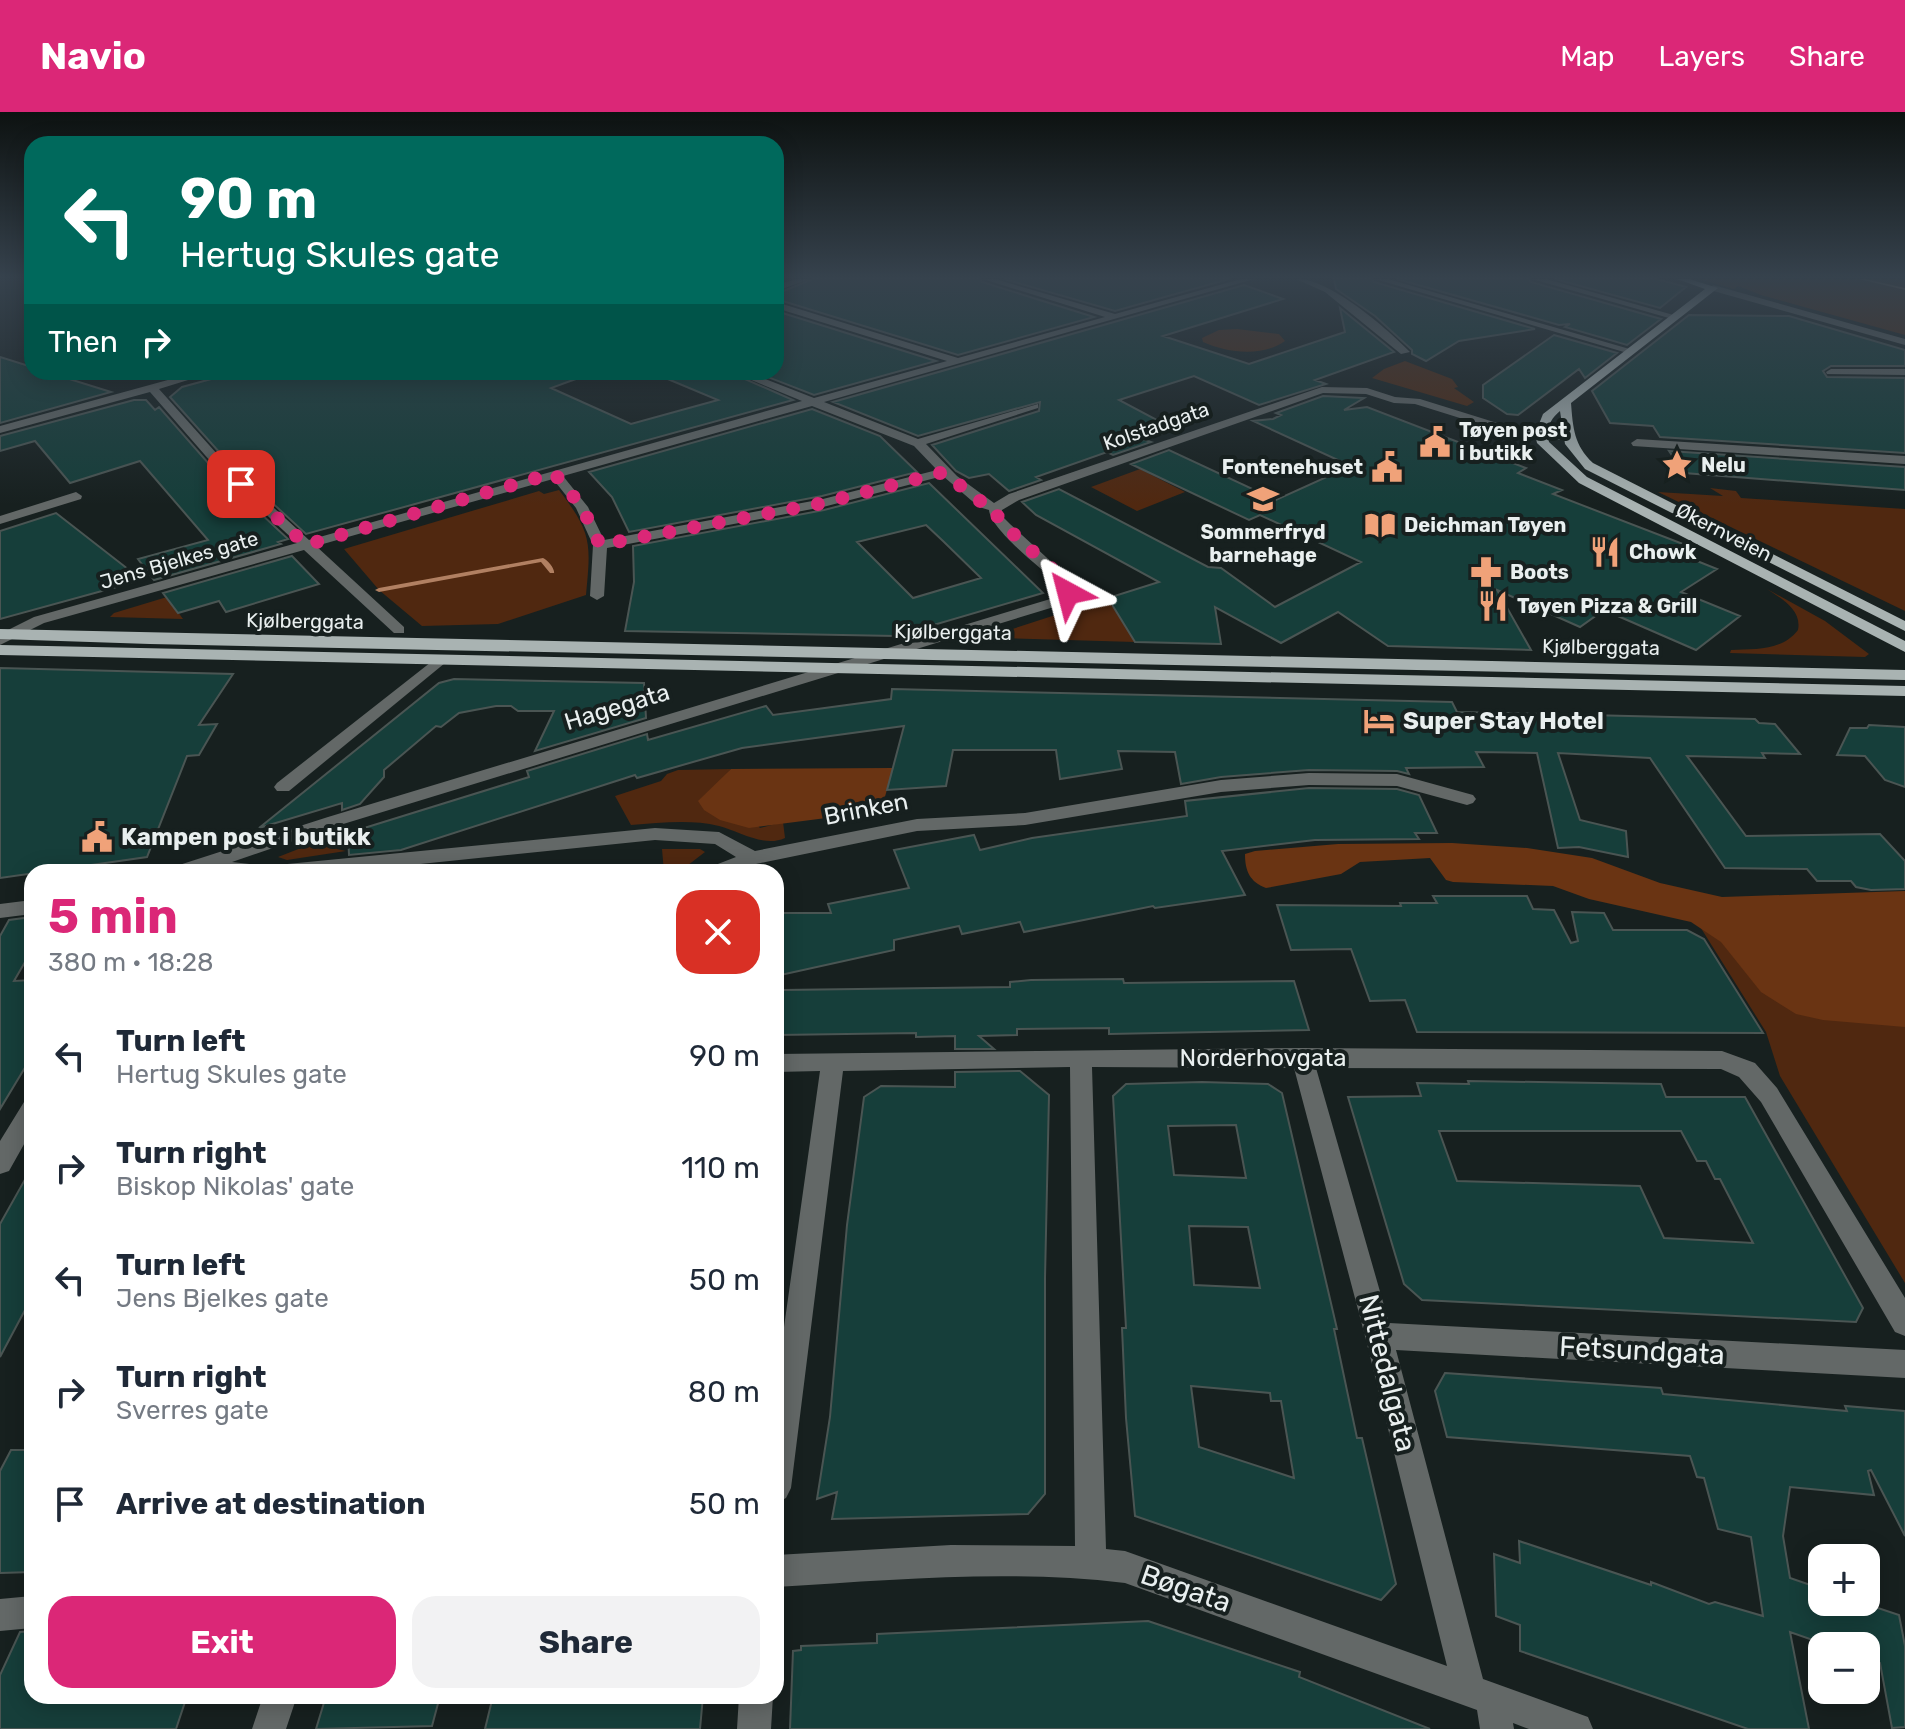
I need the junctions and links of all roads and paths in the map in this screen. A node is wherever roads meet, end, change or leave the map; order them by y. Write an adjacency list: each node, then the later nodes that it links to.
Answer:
1 (937, 354): 4 (street)
2 (981, 354): 4 (street, Jens Bjelkes gate)
3 (1622, 354): 11 (main road)
4 (958, 361): 10 (street, Jens Bjelkes gate)
5 (1831, 372): 6 (street)
6 (1905, 372)
7 (180, 380): 9 (street)
8 (759, 380): 10 (street)
9 (152, 388): 13 (street); 24 (street)
10 (813, 400): 16 (street); 20 (street, Jens Bjelkes gate)
11 (1565, 401): 14 (main road); 15 (main road)
12 (1034, 406): 16 (street)
13 (0, 430)
14 (1541, 434): 15 (street, Kolstadgata); 22 (street, Kolstadgata); 30 (main road, Økernveien)
15 (1566, 437): 27 (main road, Økernveien)
16 (918, 443): 19 (street)
17 (1637, 443): 18 (street)
18 (1905, 460)
19 (944, 472): 22 (street); 25 (street)
20 (554, 473): 24 (street, Jens Bjelkes gate); 25 (street)
21 (76, 496): 23 (street)
22 (995, 508): 32 (street, Hagegata)
23 (0, 520)
24 (306, 545): 28 (street); 29 (street, Jens Bjelkes gate)
25 (600, 545): 26 (street)
26 (597, 596)
27 (1905, 627)
28 (399, 630)
29 (3, 636): 32 (main road, Kjølberggata)
30 (1905, 647)
31 (0, 650): 33 (main road, Kjølberggata)
32 (889, 653): 34 (street, Hagegata); 35 (main road, Kjølberggata)
33 (440, 660): 34 (main road, Kjølberggata); 37 (street)
34 (836, 668): 36 (main road, Kjølberggata); 40 (street, Hagegata)
35 (1905, 675)
36 (1905, 691)
37 (283, 787)
38 (1467, 799): 39 (street, Brinken)
39 (752, 858): 41 (street); 42 (street, Brinken)
40 (205, 864)
41 (357, 864)
42 (737, 864)
43 (24, 908): 44 (street)
44 (0, 911)
45 (1302, 1057): 46 (street, Norderhovgata); 51 (street, Norderhovgata); 52 (street, Nittedalgata)
46 (1081, 1058): 47 (street, Norderhovgata); 55 (street)
47 (833, 1062): 48 (street, Norderhovgata); 54 (street)
48 (784, 1063)
49 (16, 1136): 50 (street)
50 (0, 1163)
51 (1905, 1323)
52 (1379, 1336): 53 (street, Fetsundgata); 61 (street, Nittedalgata)
53 (1905, 1364)
54 (784, 1428)
55 (1091, 1562): 56 (street, Bøgata); 61 (street, Bøgata)
56 (784, 1571)
57 (24, 1613): 58 (street)
58 (0, 1615)
59 (277, 1704): 62 (street)
60 (756, 1704): 63 (street)
61 (1486, 1705): 64 (street, Bøgata)
62 (269, 1729)
63 (754, 1729)
64 (1576, 1729)

